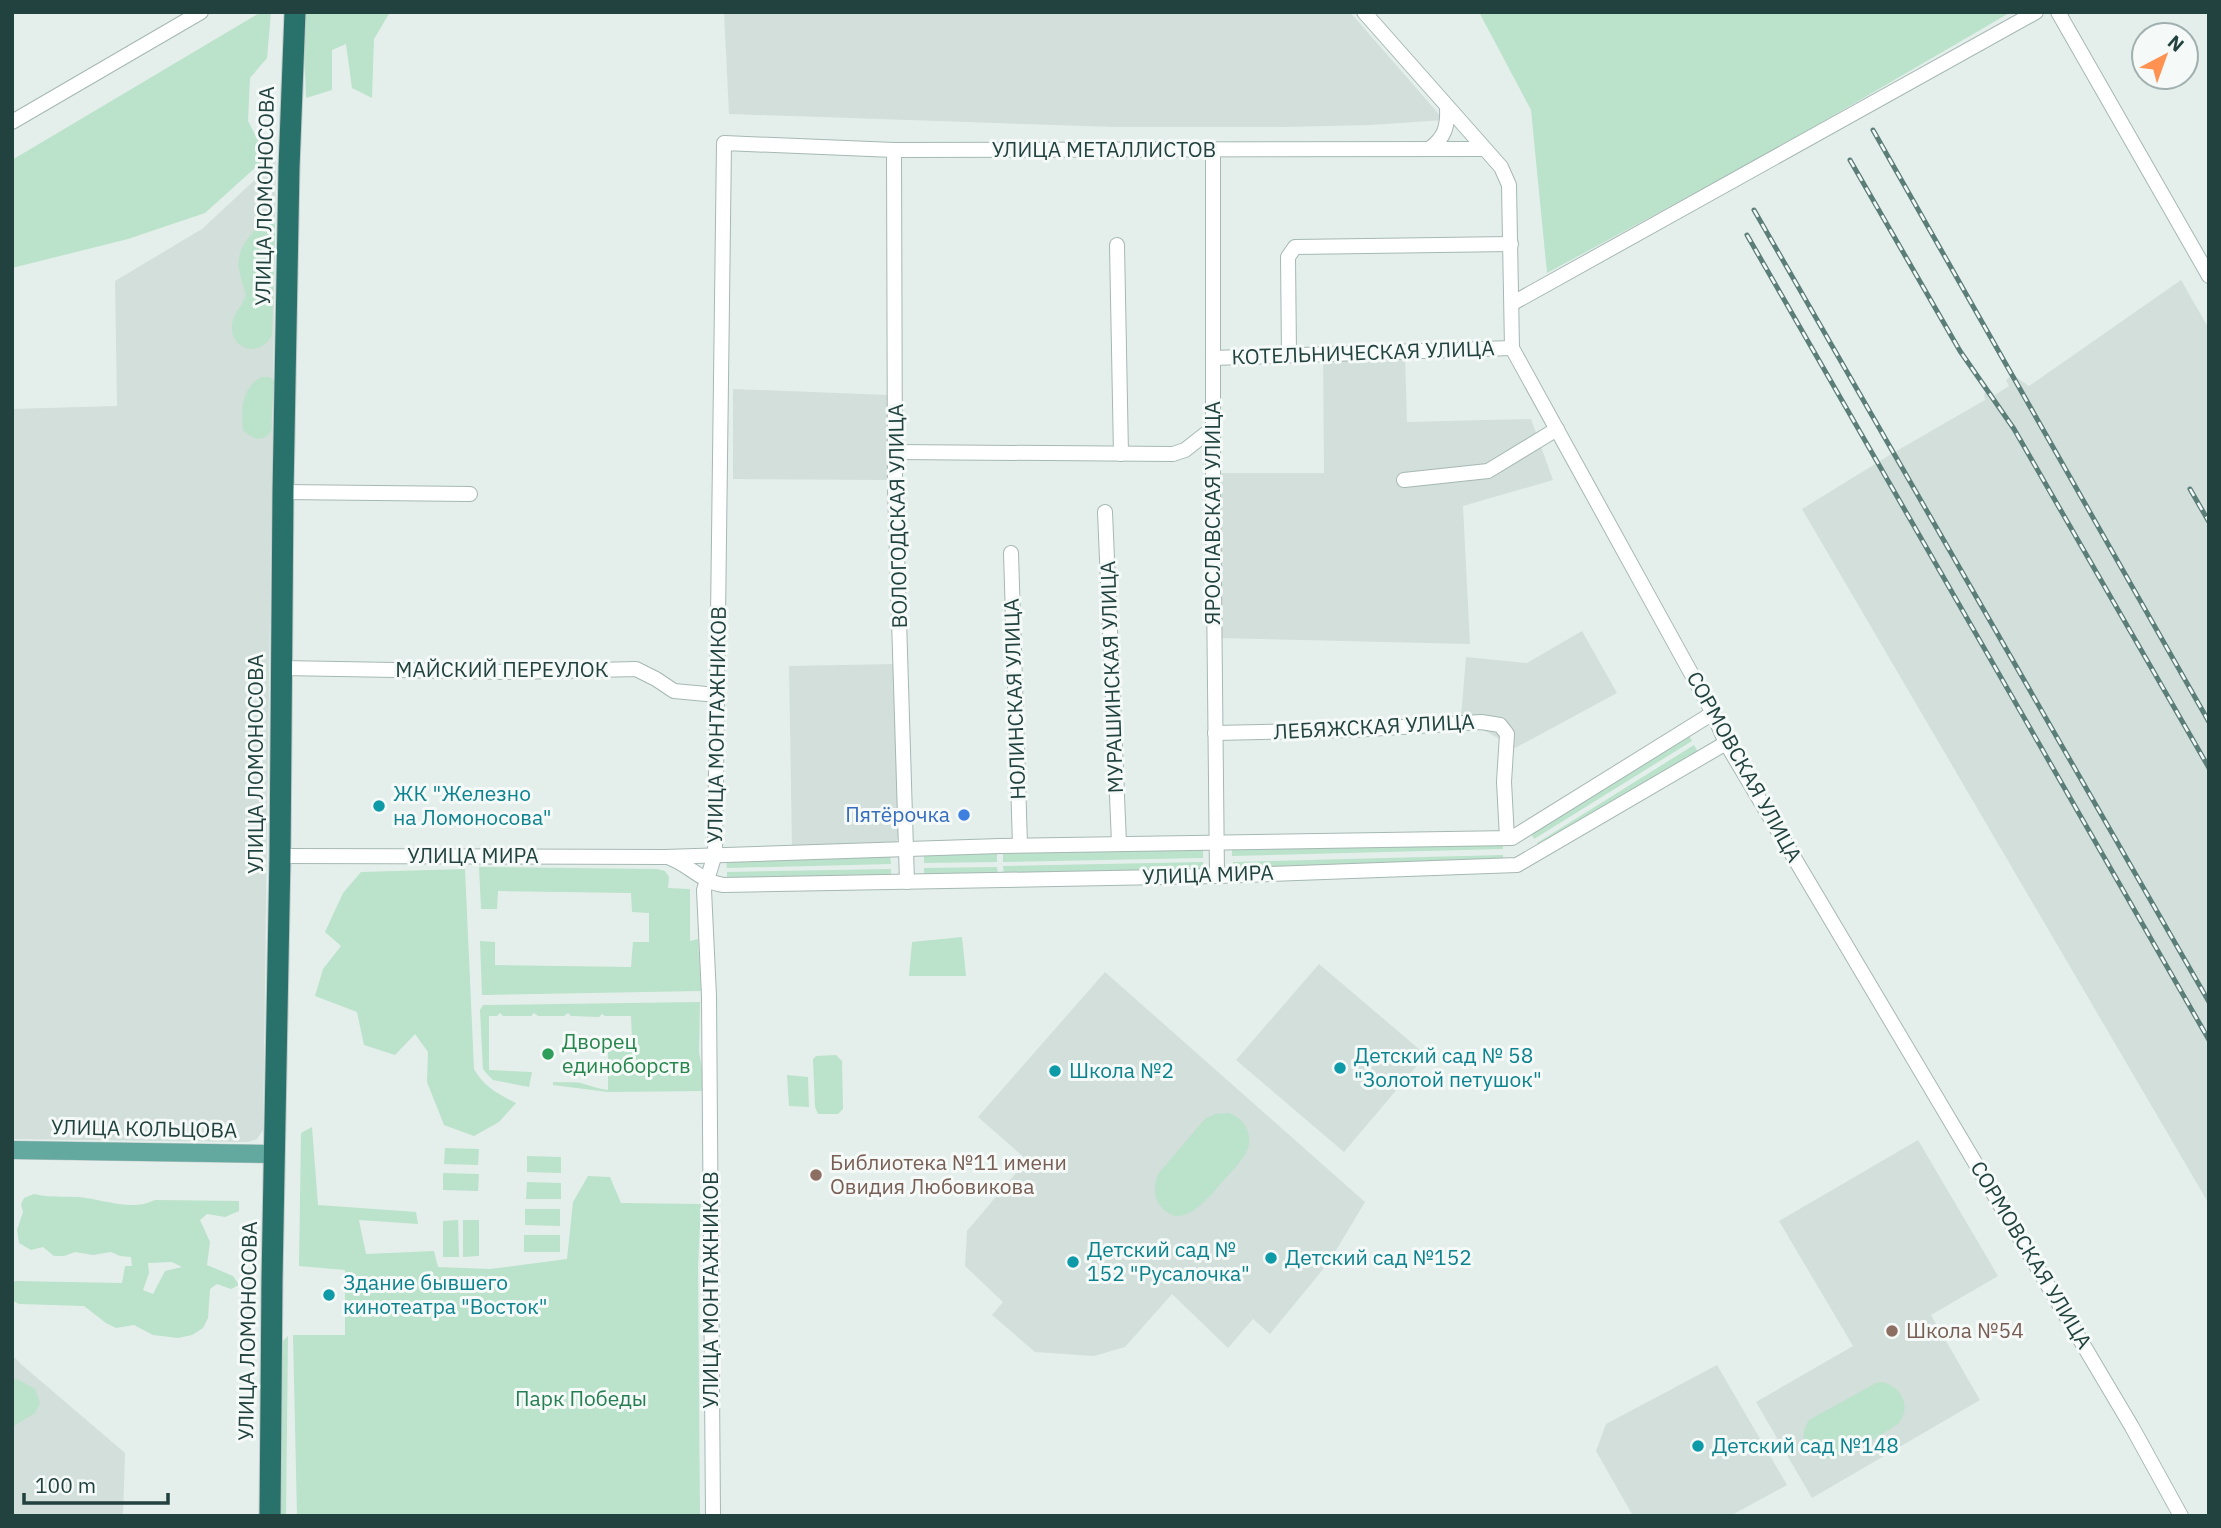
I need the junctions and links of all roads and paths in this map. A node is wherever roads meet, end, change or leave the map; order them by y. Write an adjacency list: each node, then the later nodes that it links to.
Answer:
1 (201, 12): 7 (street)
2 (1364, 12): 6 (street)
3 (2036, 12): 16 (street)
4 (2058, 12): 15 (street)
5 (293, 14): 25 (highway, УЛИЦА ЛОМОНОСОВА)
6 (1447, 107): 9 (street); 10 (street)
7 (12, 122)
8 (724, 143): 11 (street, УЛИЦА МЕТАЛЛИСТОВ); 30 (street, УЛИЦА МОНТАЖНИКОВ)
9 (1429, 149): 10 (street, УЛИЦА МЕТАЛЛИСТОВ); 12 (street, УЛИЦА МЕТАЛЛИСТОВ)
10 (1483, 149): 13 (street)
11 (894, 150): 12 (street, УЛИЦА МЕТАЛЛИСТОВ); 22 (street, ВОЛОГОДСКАЯ УЛИЦА)
12 (1213, 150): 19 (street, ЯРОСЛАВСКАЯ УЛИЦА)
13 (1511, 244): 16 (street); 18 (street)
14 (1117, 245): 23 (street)
15 (2209, 276)
16 (1513, 303): 17 (street)
17 (1512, 348): 18 (street, КОТЕЛЬНИЧЕСКАЯ УЛИЦА); 21 (street, СОРМОВСКАЯ УЛИЦА)
18 (1289, 355): 19 (street, КОТЕЛЬНИЧЕСКАЯ УЛИЦА)
19 (1213, 358): 20 (street, ЯРОСЛАВСКАЯ УЛИЦА)
20 (1213, 428): 23 (street); 32 (street, ЯРОСЛАВСКАЯ УЛИЦА)
21 (1557, 429): 24 (street); 31 (street, СОРМОВСКАЯ УЛИЦА)
22 (895, 452): 23 (street); 38 (street, ВОЛОГОДСКАЯ УЛИЦА)
23 (1121, 454)
24 (1404, 480)
25 (283, 492): 26 (street); 29 (highway, УЛИЦА ЛОМОНОСОВА)
26 (470, 494)
27 (1105, 512): 36 (street, МУРАШИНСКАЯ УЛИЦА)
28 (1011, 553): 37 (street, НОЛИНСКАЯ УЛИЦА)
29 (281, 668): 30 (street, МАЙСКИЙ ПЕРЕУЛОК); 40 (highway, УЛИЦА ЛОМОНОСОВА)
30 (717, 695): 39 (street, УЛИЦА МОНТАЖНИКОВ)
31 (1713, 713): 33 (street, СОРМОВСКАЯ УЛИЦА); 34 (street, УЛИЦА МИРА)
32 (1215, 733): 34 (street, ЛЕБЯЖСКАЯ УЛИЦА); 35 (street, ЯРОСЛАВСКАЯ УЛИЦА)
33 (1727, 743): 42 (street, УЛИЦА МИРА); 49 (street, СОРМОВСКАЯ УЛИЦА)
34 (1507, 838): 35 (street, УЛИЦА МИРА)
35 (1216, 842): 36 (street, УЛИЦА МИРА); 42 (street, ЯРОСЛАВСКАЯ УЛИЦА)
36 (1119, 843): 37 (street, УЛИЦА МИРА)
37 (1020, 845): 38 (street, УЛИЦА МИРА)
38 (905, 848): 39 (street, УЛИЦА МИРА); 44 (street, ВОЛОГОДСКАЯ УЛИЦА)
39 (715, 854): 41 (street, УЛИЦА МИРА); 43 (street, УЛИЦА МОНТАЖНИКОВ)
40 (280, 856): 41 (street, УЛИЦА МИРА); 46 (highway, УЛИЦА ЛОМОНОСОВА)
41 (665, 856): 43 (street, УЛИЦА МИРА)
42 (1217, 876): 44 (street, УЛИЦА МИРА)
43 (706, 880): 44 (street, УЛИЦА МИРА); 48 (street, УЛИЦА МОНТАЖНИКОВ)
44 (906, 882)
45 (12, 1150): 46 (main road, УЛИЦА КОЛЬЦОВА)
46 (275, 1154): 47 (highway, УЛИЦА ЛОМОНОСОВА)
47 (271, 1516)
48 (713, 1516)
49 (2180, 1516)

